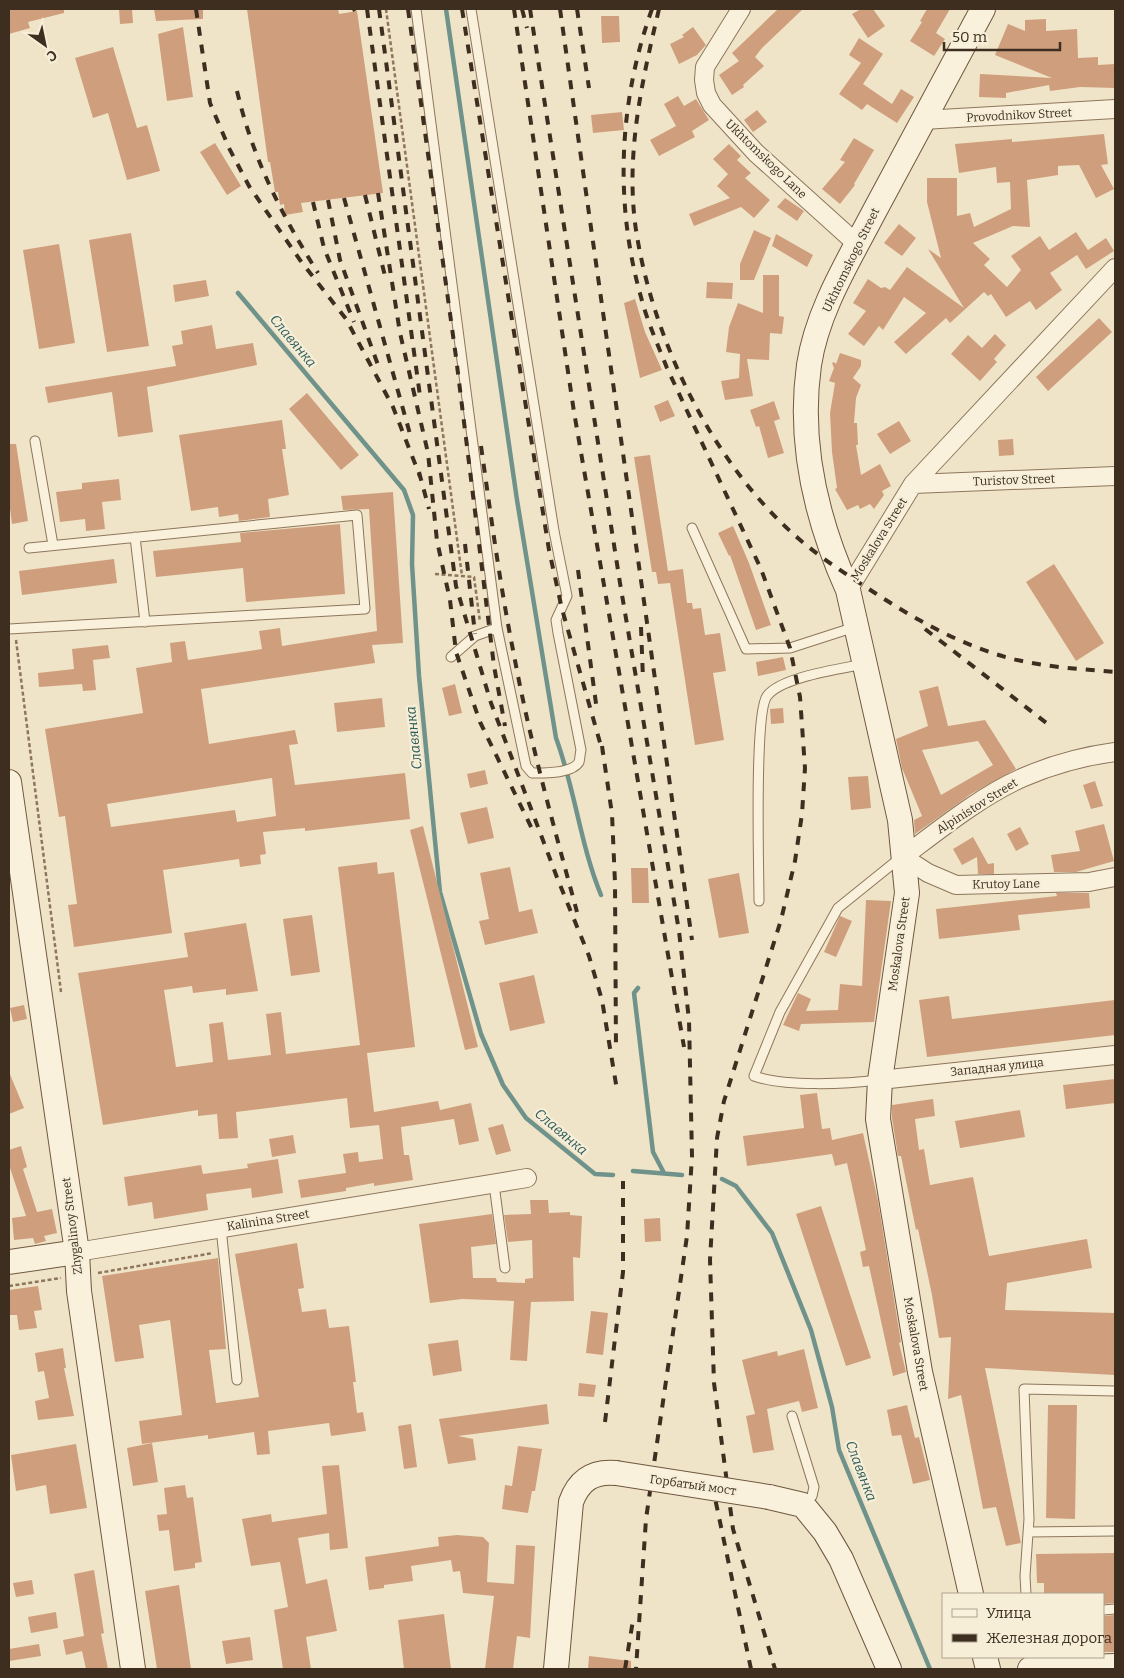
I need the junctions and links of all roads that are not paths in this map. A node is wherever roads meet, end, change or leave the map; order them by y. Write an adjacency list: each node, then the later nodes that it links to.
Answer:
1 (416, 9): 19 (lane)
2 (471, 9): 19 (lane)
3 (741, 9): 7 (street, Ukhtomskogo Lane)
4 (983, 9): 6 (street, Ukhtomskogo Street)
5 (1115, 109): 6 (street, Provodnikov Street)
6 (924, 120): 7 (street, Ukhtomskogo Street)
7 (857, 244): 16 (street, Ukhtomskogo Street)
8 (1115, 268): 11 (street, Moskalova Street)
9 (34, 441): 14 (lane)
10 (1115, 476): 11 (street, Turistov Street)
11 (912, 484): 16 (street, Moskalova Street)
12 (692, 528): 18 (lane)
13 (135, 537): 14 (lane); 17 (lane); 17 (lane)
14 (53, 546): 15 (lane)
15 (29, 548)
16 (848, 590): 18 (street, Moskalova Street)
17 (144, 622): 20 (lane)
18 (857, 626): 22 (street, Moskalova Street)
19 (497, 628): 21 (lane)
20 (12, 629)
21 (451, 657)
22 (866, 663): 25 (street, Moskalova Street); 27 (lane)
23 (1115, 752): 25 (street, Alpinistov Street)
24 (9, 782): 33 (street, Zhygalinoy Street)
25 (903, 857): 26 (street, Krutoy Lane); 29 (street, Moskalova Street); 29 (lane)
26 (1115, 877)
27 (759, 901)
28 (1115, 1055): 29 (street, Западная улица)
29 (880, 1080): 42 (street, Moskalova Street)
30 (527, 1178): 31 (street, Kalinina Street)
31 (494, 1184): 32 (street, Kalinina Street); 35 (lane)
32 (221, 1228): 33 (street, Kalinina Street); 36 (lane)
33 (77, 1252): 34 (street, Kalinina Street); 45 (street, Zhygalinoy Street)
34 (9, 1262)
35 (505, 1268)
36 (237, 1380)
37 (1115, 1391): 41 (lane)
38 (792, 1416): 39 (lane)
39 (803, 1505): 46 (street, Горбатый мост, bridge); 47 (street)
40 (1115, 1531): 41 (lane)
41 (1028, 1532): 43 (lane)
42 (971, 1593)
43 (1026, 1593)
44 (1115, 1666): 48 (street)
45 (133, 1669)
46 (556, 1669)
47 (889, 1669)
48 (1030, 1669)

